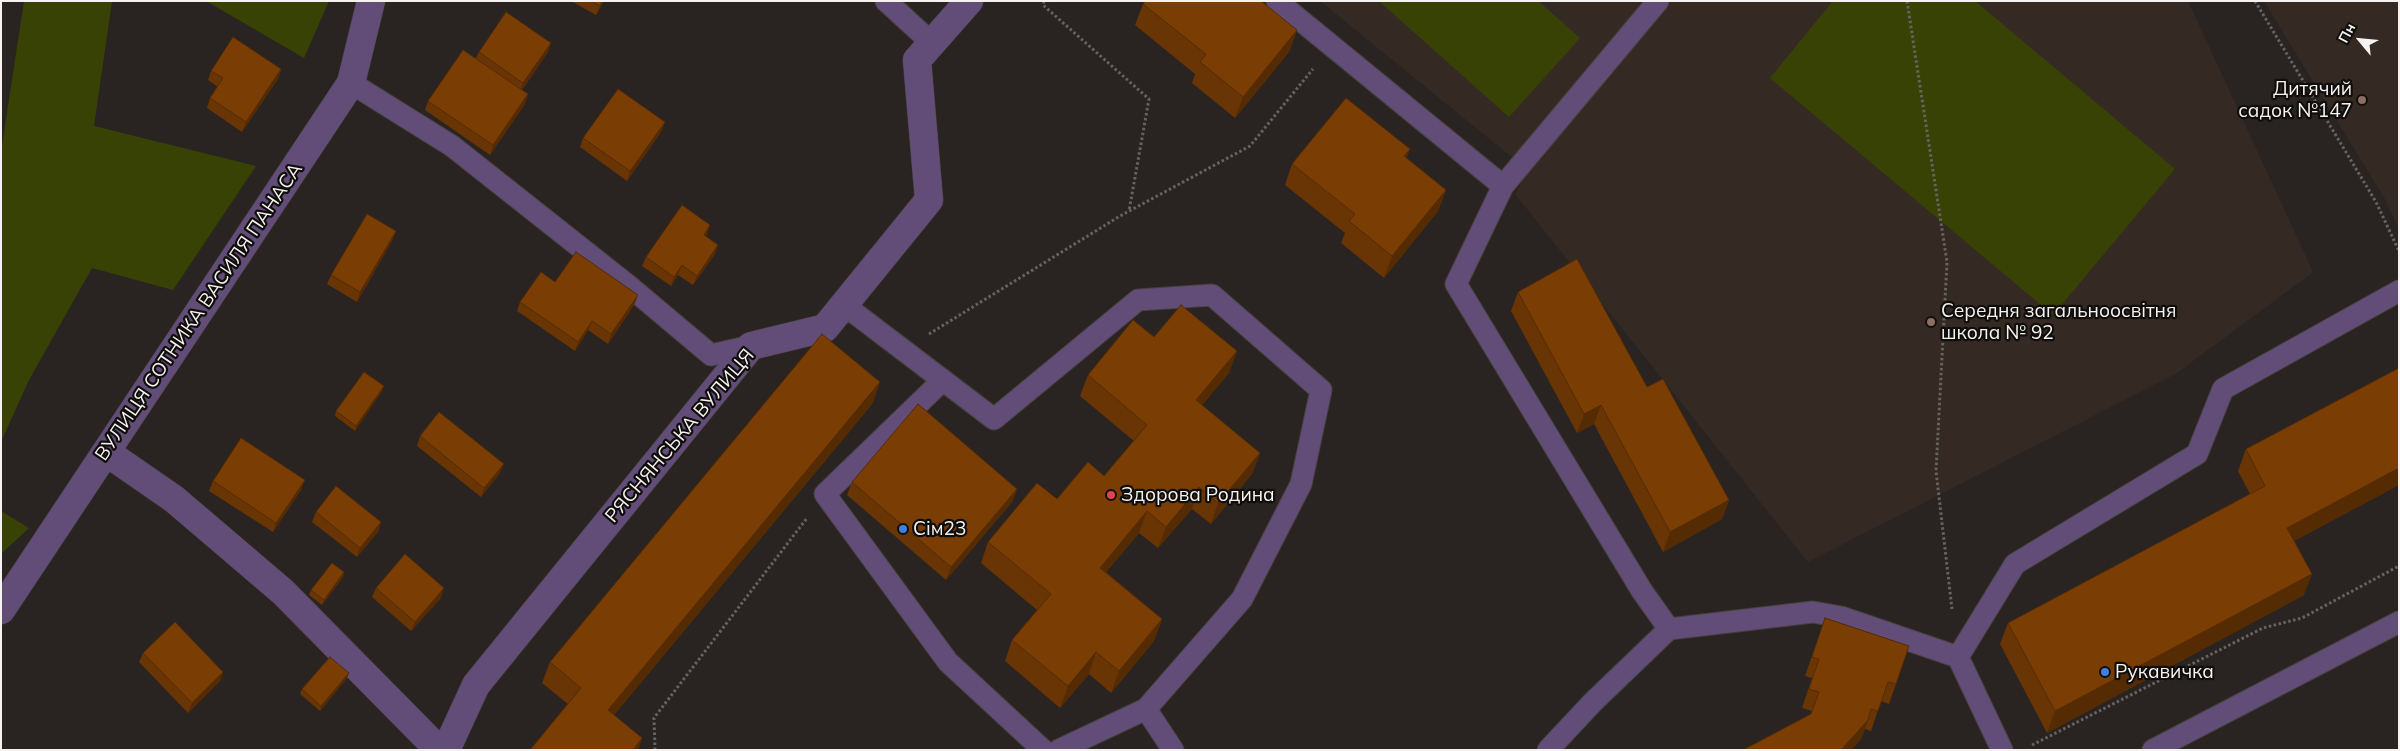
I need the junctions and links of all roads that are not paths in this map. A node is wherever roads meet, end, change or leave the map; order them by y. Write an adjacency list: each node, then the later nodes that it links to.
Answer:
1 (371, 1): 7 (street, ВУЛИЦЯ СОТНИКА ВАСИЛЯ ПАНАСА)
2 (886, 1): 6 (lane)
3 (968, 1): 6 (street, РЯСНЯНСЬКА ВУЛИЦЯ)
4 (1277, 1): 8 (lane)
5 (1658, 1): 8 (lane)
6 (933, 44): 10 (street, РЯСНЯНСЬКА ВУЛИЦЯ)
7 (351, 83): 11 (lane); 13 (street, ВУЛИЦЯ СОТНИКА ВАСИЛЯ ПАНАСА)
8 (1503, 186): 16 (lane)
9 (2399, 291): 17 (lane)
10 (844, 305): 11 (street, РЯСНЯНСЬКА ВУЛИЦЯ); 12 (lane)
11 (751, 346): 20 (street, РЯСНЯНСЬКА ВУЛИЦЯ)
12 (943, 380): 18 (lane); 21 (lane)
13 (106, 452): 14 (street, ВУЛИЦЯ СОТНИКА ВАСИЛЯ ПАНАСА); 19 (street)
14 (1, 610)
15 (2399, 622): 26 (lane)
16 (1669, 629): 17 (lane); 24 (lane)
17 (1958, 657): 25 (lane)
18 (1146, 709): 22 (lane); 23 (lane)
19 (438, 750)
20 (446, 750)
21 (1043, 750)
22 (1059, 750)
23 (1172, 750)
24 (1548, 750)
25 (2002, 750)
26 (2153, 750)

